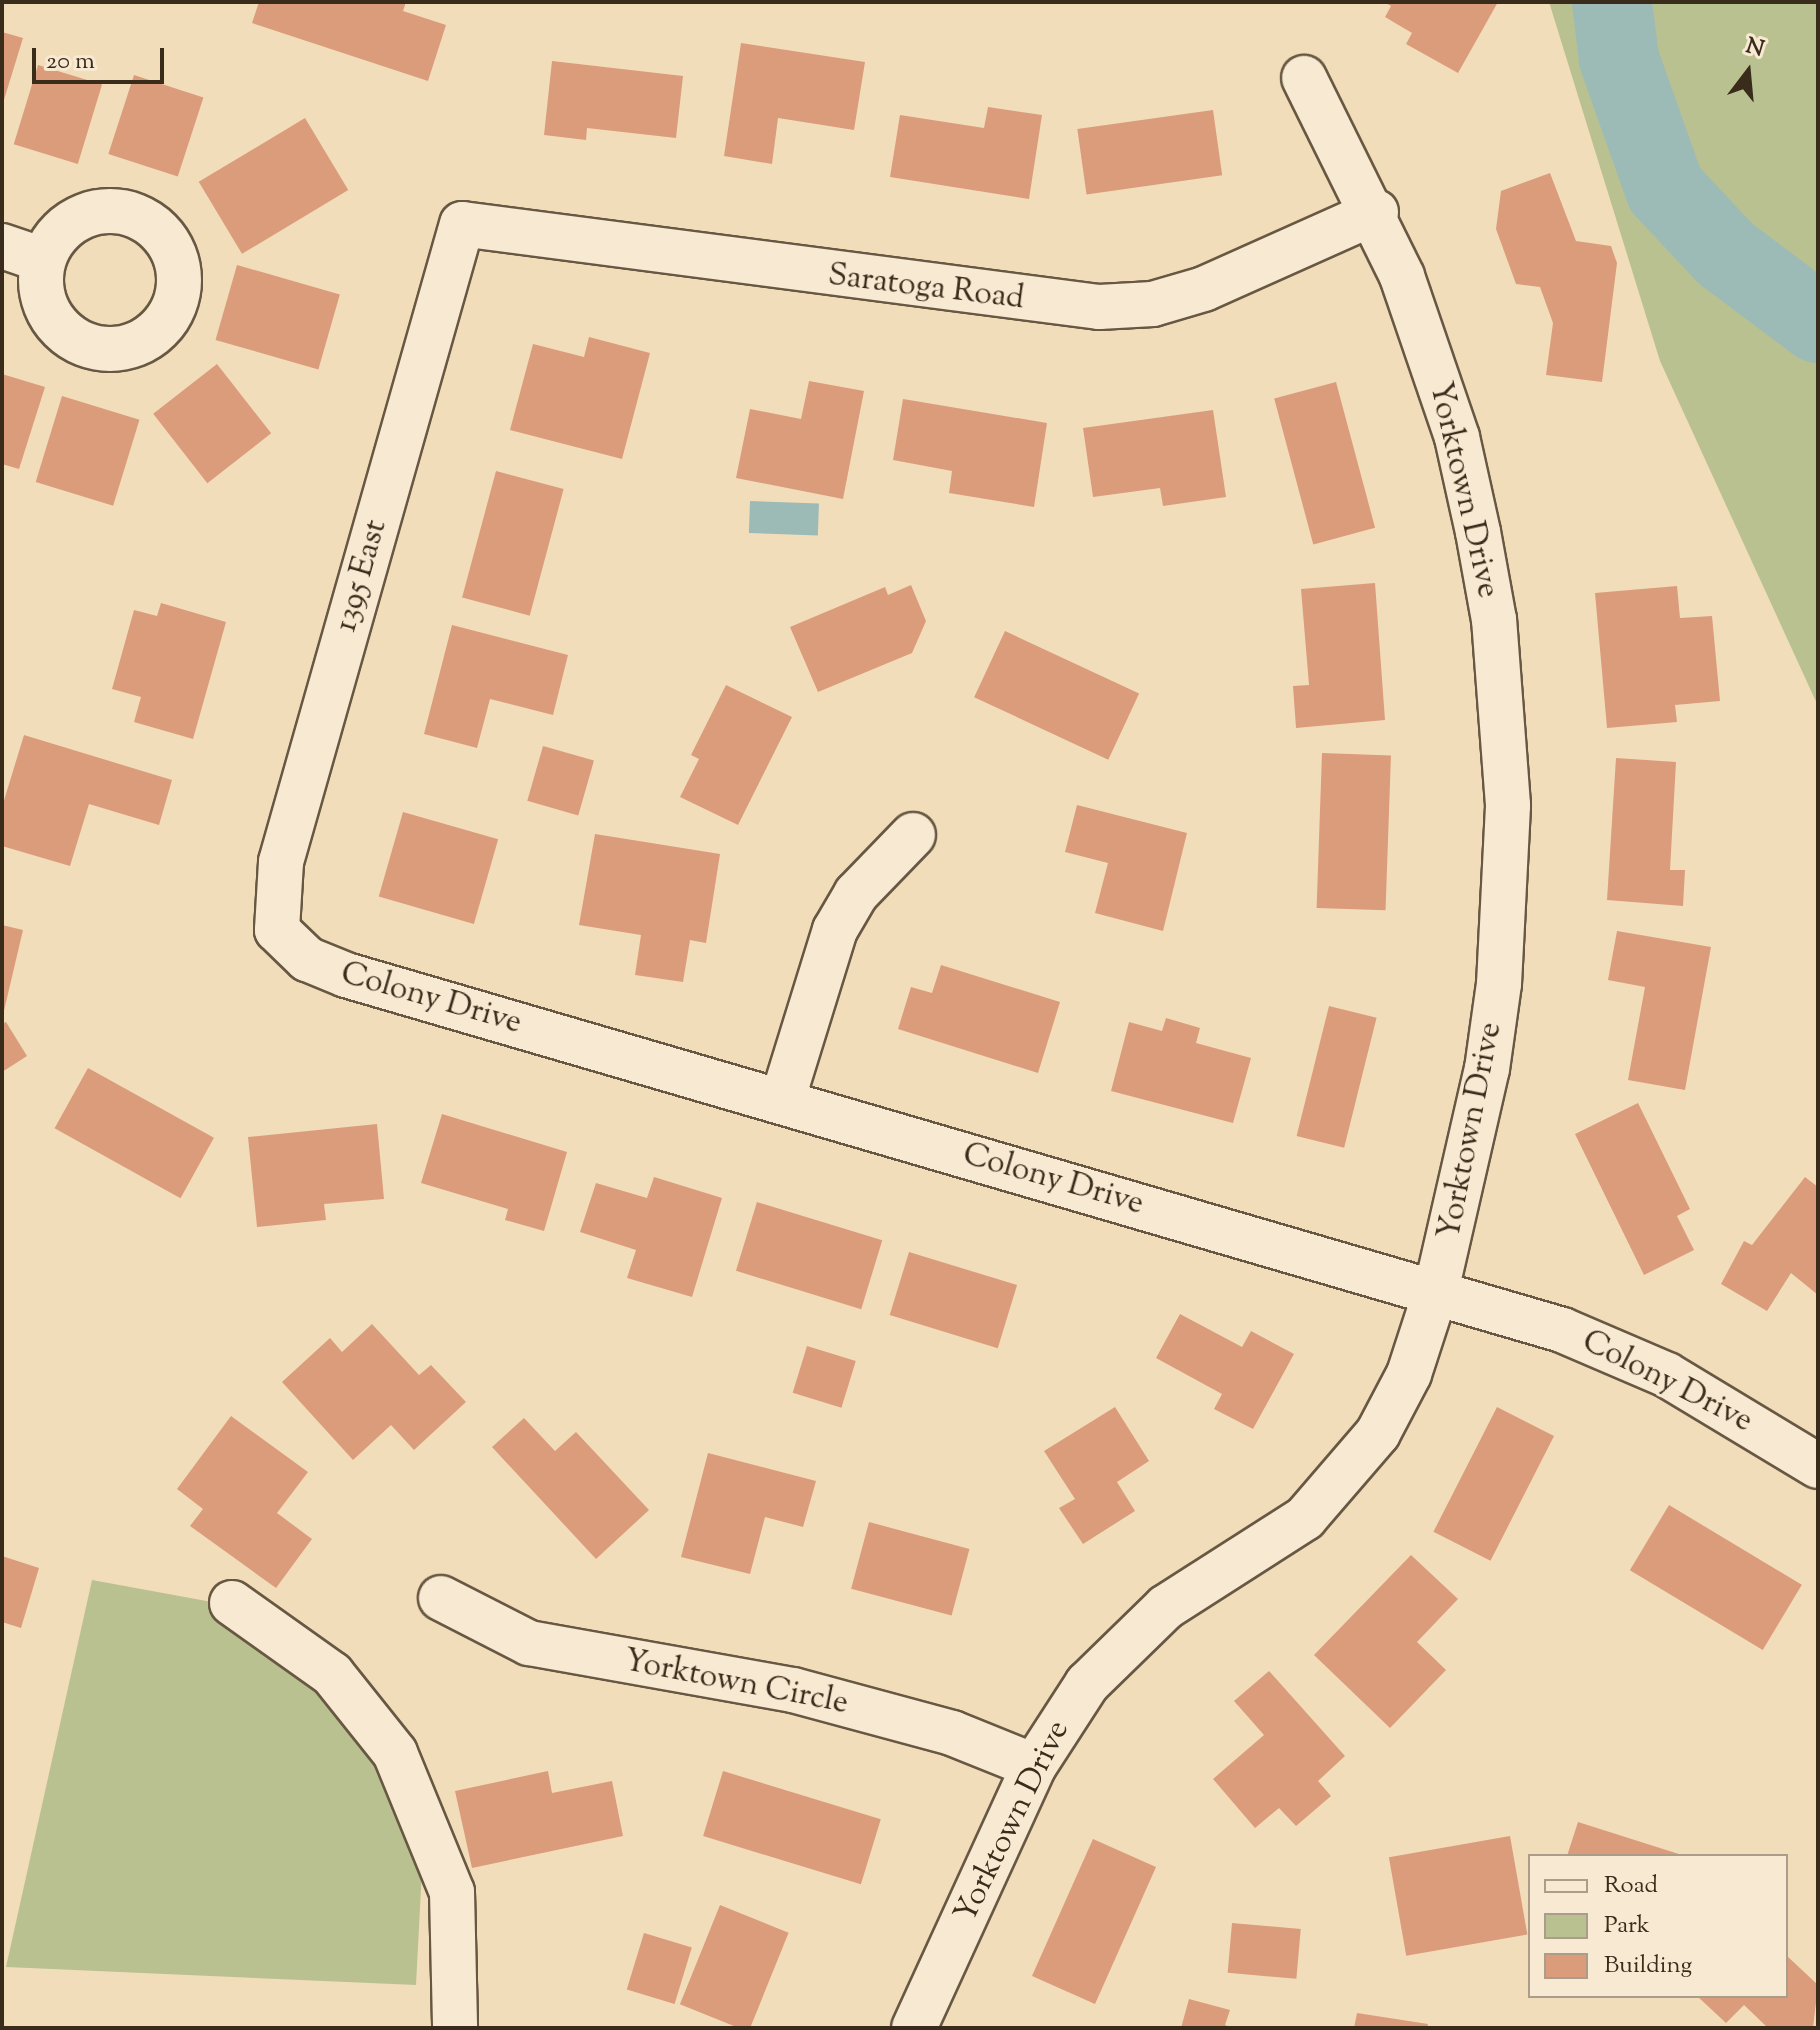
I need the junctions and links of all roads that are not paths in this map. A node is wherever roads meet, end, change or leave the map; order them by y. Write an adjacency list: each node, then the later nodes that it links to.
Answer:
1 (1304, 78): 2 (street, Yorktown Drive)
2 (1376, 212): 3 (street, Saratoga Road); 9 (street, Yorktown Drive)
3 (462, 224): 7 (street, 1395 East)
4 (2, 246): 5 (street)
5 (43, 260)
6 (913, 835): 8 (street)
7 (277, 930): 8 (street, Colony Drive)
8 (782, 1101): 9 (street, Colony Drive)
9 (1436, 1291): 10 (street, Colony Drive); 13 (street, Yorktown Drive)
10 (1818, 1466)
11 (441, 1598): 13 (street, Yorktown Circle)
12 (232, 1603): 14 (street)
13 (1034, 1766): 15 (street, Yorktown Drive)
14 (455, 2028)
15 (914, 2028)

